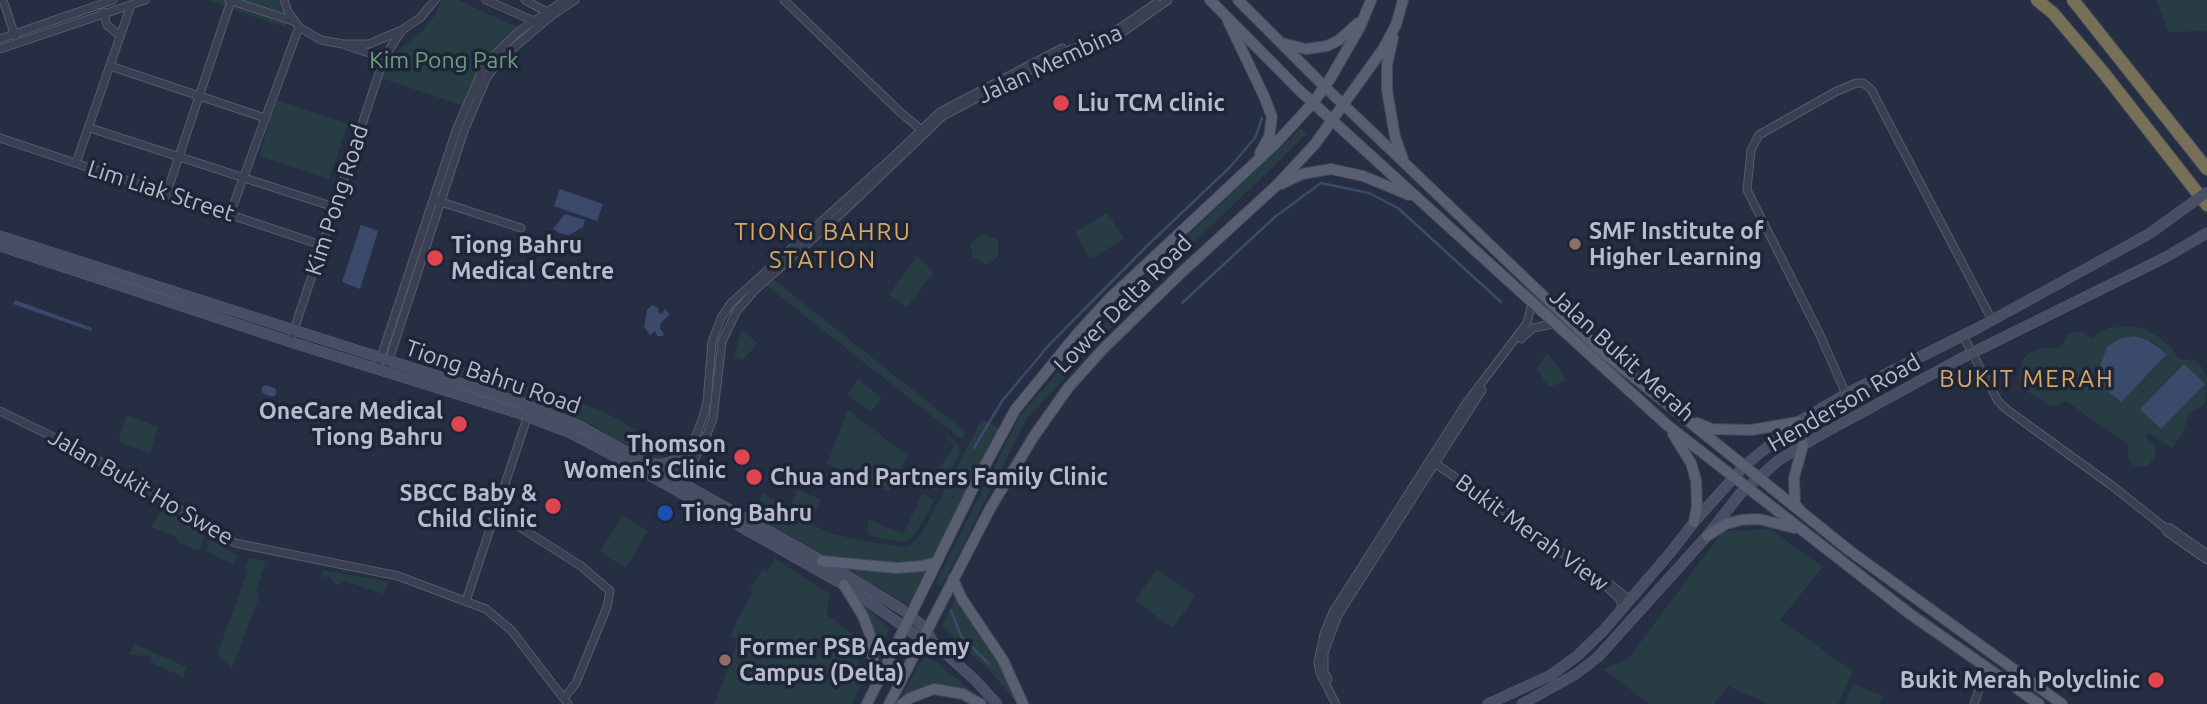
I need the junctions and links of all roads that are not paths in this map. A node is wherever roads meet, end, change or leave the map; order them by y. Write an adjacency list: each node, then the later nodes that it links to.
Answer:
1 (3, 0): 33 (street)
2 (112, 0): 20 (street)
3 (145, 0): 21 (street)
4 (230, 0): 28 (street); 43 (street)
5 (284, 0): 28 (street)
6 (435, 0): 31 (street)
7 (486, 0): 22 (street)
8 (525, 0): 23 (street)
9 (565, 0): 23 (street)
10 (575, 0): 23 (street)
11 (784, 0): 50 (street)
12 (1160, 0): 50 (street, Jalan Membina)
13 (1168, 0): 50 (street, Jalan Membina)
14 (1210, 0): 26 (main road, Jalan Bukit Merah)
15 (1238, 0): 36 (main road, Jalan Bukit Merah)
16 (1371, 0): 24 (main road, Lower Delta Road)
17 (1403, 0): 29 (main road, Lower Delta Road)
18 (2038, 0): 63 (highway)
19 (2073, 0): 56 (highway)
20 (99, 2): 25 (street); 33 (street)
21 (131, 5): 25 (street); 34 (street)
22 (515, 12): 27 (street); 32 (street)
23 (549, 13): 27 (street); 30 (street)
24 (1366, 13): 36 (main road); 42 (main road, Lower Delta Road)
25 (104, 14): 34 (street); 37 (street)
26 (1226, 17): 45 (main road, Jalan Bukit Merah); 53 (main road)
27 (532, 20): 30 (street); 32 (street)
28 (296, 24): 38 (street); 46 (street)
29 (1396, 24): 44 (main road, Lower Delta Road); 54 (main road)
30 (541, 25): 49 (street)
31 (402, 30): 38 (street); 40 (street, Kim Pong Road)
32 (518, 32): 49 (street)
33 (14, 34): 35 (street); 37 (street)
34 (120, 36): 41 (street)
35 (0, 39)
36 (1279, 42): 42 (main road, Jalan Bukit Merah)
37 (18, 44): 39 (street)
38 (344, 44): 40 (street)
39 (0, 49)
40 (384, 58): 64 (street, Kim Pong Road)
41 (110, 66): 43 (street); 48 (street)
42 (1325, 87): 44 (main road, Jalan Bukit Merah); 45 (main road, Lower Delta Road)
43 (200, 96): 46 (street); 52 (street)
44 (1342, 102): 47 (main road, Lower Delta Road); 54 (main road, Jalan Bukit Merah)
45 (1313, 103): 47 (main road, Jalan Bukit Merah); 53 (main road, Lower Delta Road)
46 (265, 118): 57 (street)
47 (1331, 119): 58 (main road, Lower Delta Road); 61 (main road, Jalan Bukit Merah)
48 (90, 128): 52 (street); 55 (street)
49 (461, 130): 62 (street)
50 (923, 131): 71 (street, Jalan Membina)
51 (0, 138): 55 (street, Lim Liak Street)
52 (179, 157): 57 (street); 59 (street)
53 (1254, 162): 104 (main road, Lower Delta Road)
54 (1404, 162): 83 (main road, Jalan Bukit Merah)
55 (76, 163): 59 (street, Lim Liak Street)
56 (2207, 169)
57 (243, 178): 64 (street); 65 (street)
58 (1276, 186): 61 (main road); 105 (main road, Lower Delta Road)
59 (167, 192): 65 (street, Lim Liak Street)
60 (2207, 192): 73 (main road, Henderson Road, bridge)
61 (1414, 197): 72 (main road, Jalan Bukit Merah)
62 (437, 201): 66 (street); 79 (street)
63 (2207, 205)
64 (334, 207): 69 (street, Kim Pong Road)
65 (230, 214): 69 (street, Lim Liak Street)
66 (521, 228)
67 (2207, 233): 78 (main road, Henderson Road)
68 (0, 236): 75 (main road, Tiong Bahru Road)
69 (321, 245): 75 (street, Kim Pong Road)
70 (0, 246): 77 (main road, Tiong Bahru Road)
71 (751, 289): 87 (street, Jalan Membina); 93 (street, Jalan Membina)
72 (1532, 303): 74 (main road, Jalan Bukit Merah); 88 (street, Bukit Merah View)
73 (1992, 320): 76 (main road, Henderson Road); 80 (street, Henderson Road)
74 (1553, 324): 85 (main road, Jalan Bukit Merah); 88 (street, Bukit Merah View)
75 (293, 331): 77 (street, Kim Pong Road); 79 (main road, Tiong Bahru Road)
76 (1963, 336): 78 (street); 80 (main road, Henderson Road)
77 (290, 342): 79 (main road, Tiong Bahru Road)
78 (1971, 354): 86 (main road, Henderson Road); 99 (street)
79 (383, 365): 82 (main road, Tiong Bahru Road)
80 (1846, 394): 84 (main road, Henderson Road)
81 (0, 411): 108 (street, Jalan Bukit Ho Swee)
82 (529, 411): 89 (main road, Tiong Bahru Road); 93 (main road, Tiong Bahru Road); 96 (street)
83 (1688, 420): 84 (main road); 90 (main road, Jalan Bukit Merah)
84 (1798, 422): 90 (main road, Henderson Road)
85 (1667, 425): 92 (main road, Jalan Bukit Merah); 97 (main road)
86 (1802, 445): 91 (main road, Henderson Road); 95 (main road)
87 (689, 454): 89 (main road); 93 (street, Jalan Membina)
88 (1433, 459): 107 (street, Bukit Merah View); 109 (street, Bukit Merah View); 121 (street, Bukit Merah View); 122 (street, Bukit Merah View)
89 (644, 463): 93 (main road, Tiong Bahru Road)
90 (1744, 466): 91 (main road, Jalan Bukit Merah); 92 (main road, Henderson Road)
91 (1758, 477): 94 (main road, Henderson Road); 95 (main road, Jalan Bukit Merah)
92 (1734, 478): 94 (main road, Jalan Bukit Merah); 97 (main road, Henderson Road)
93 (676, 485): 103 (main road, Tiong Bahru Road); 106 (main road, Tiong Bahru Road)
94 (1746, 488): 98 (main road, Jalan Bukit Merah); 100 (main road, Henderson Road)
95 (1800, 511): 127 (main road, Jalan Bukit Merah)
96 (496, 512): 108 (street); 114 (street)
97 (1694, 522): 107 (main road, Henderson Road)
98 (1800, 529): 100 (main road); 112 (main road, Jalan Bukit Merah)
99 (2165, 530): 101 (street); 102 (street)
100 (1707, 536): 124 (main road, Henderson Road)
101 (2207, 554)
102 (2207, 560)
103 (822, 561): 104 (main road); 110 (main road, Tiong Bahru Road)
104 (936, 562): 110 (main road, Lower Delta Road)
105 (953, 579): 111 (main road, Lower Delta Road); 120 (main road)
106 (844, 585): 110 (main road, Tiong Bahru Road); 113 (main road)
107 (1633, 597): 109 (main road, Henderson Road)
108 (466, 601): 114 (street, Jalan Bukit Ho Swee)
109 (1622, 609): 123 (main road, Henderson Road)
110 (907, 620): 111 (main road, Tiong Bahru Road); 113 (main road, Lower Delta Road)
111 (927, 636): 116 (main road, Lower Delta Road); 119 (main road, Tiong Bahru Road)
112 (1990, 670): 125 (street); 126 (main road, Jalan Bukit Merah)
113 (876, 682): 115 (main road, Lower Delta Road)
114 (566, 701)
115 (867, 704)
116 (889, 704)
117 (902, 704): 118 (main road)
118 (981, 704)
119 (997, 704)
120 (1023, 704)
121 (1336, 704)
122 (1341, 704)
123 (1488, 704)
124 (1522, 704)
125 (1974, 704)
126 (2039, 704)
127 (2062, 704)

